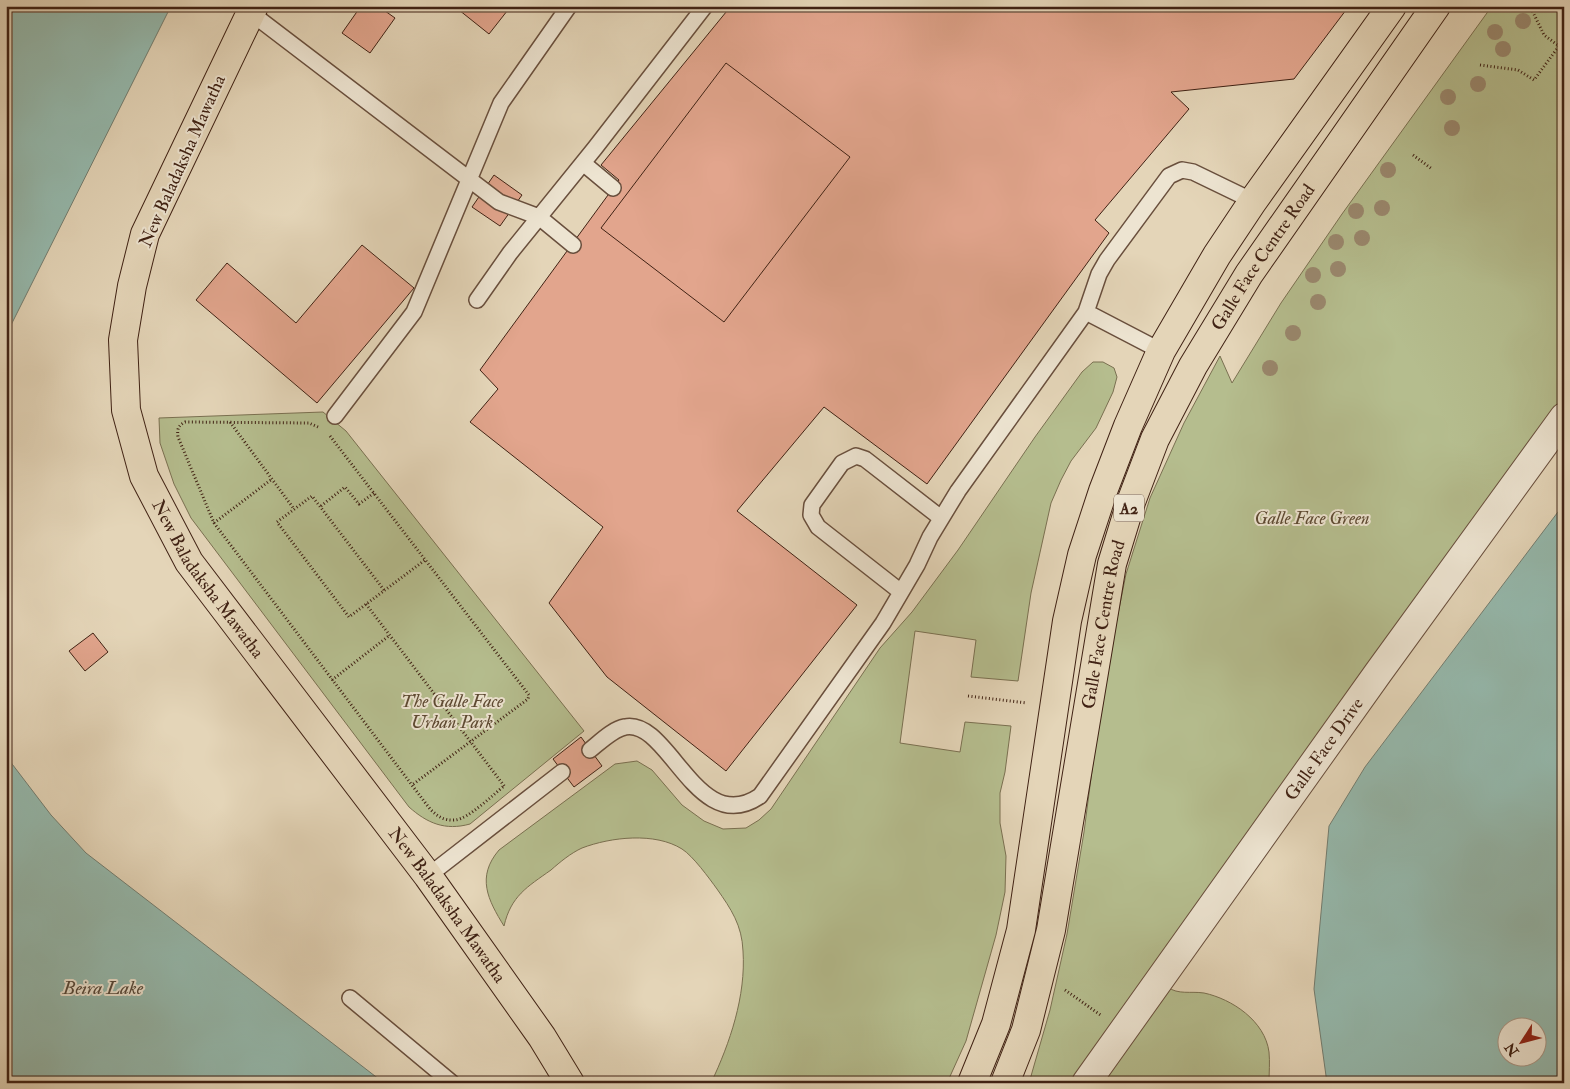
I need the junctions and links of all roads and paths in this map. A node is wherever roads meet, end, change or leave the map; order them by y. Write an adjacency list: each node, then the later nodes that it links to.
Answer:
1 (568, 6): 11 (lane)
2 (705, 6): 9 (lane)
3 (1392, 6): 13 (main road, Galle Face Centre Road / A2)
4 (1436, 6): 49 (main road, Galle Face Centre Road / A2)
5 (1530, 6): 7 (path)
6 (252, 9): 11 (lane); 42 (main road, New Baladaksha Mawatha)
7 (1480, 65)
8 (1413, 156): 10 (path)
9 (583, 162): 12 (lane); 14 (lane)
10 (1432, 169)
11 (470, 180): 14 (lane); 19 (lane)
12 (613, 188)
13 (1253, 200): 17 (lane); 18 (main road, Galle Face Centre Road / A2)
14 (539, 217): 15 (lane); 16 (lane)
15 (573, 245)
16 (477, 300)
17 (1086, 312): 18 (lane); 26 (lane)
18 (1161, 351): 48 (main road, Galle Face Centre Road / A2)
19 (335, 416)
20 (1564, 417): 45 (street, Galle Face Drive)
21 (230, 422): 22 (path); 23 (path); 27 (path)
22 (272, 479): 25 (path); 27 (path)
23 (374, 493): 24 (path); 28 (path)
24 (321, 506): 25 (path); 29 (path)
25 (294, 509): 31 (path)
26 (941, 518): 30 (lane); 30 (lane)
27 (214, 523): 33 (path)
28 (425, 560): 29 (path); 36 (path)
29 (384, 590): 31 (path)
30 (901, 592): 37 (lane)
31 (366, 604): 32 (path)
32 (390, 635): 33 (path); 36 (path)
33 (332, 680): 39 (path)
34 (968, 696): 35 (path)
35 (1018, 702)
36 (471, 740): 39 (path); 40 (path)
37 (590, 750)
38 (562, 772): 41 (lane)
39 (412, 785): 40 (path)
40 (504, 786): 41 (path)
41 (518, 806): 42 (lane)
42 (428, 876): 47 (main road, New Baladaksha Mawatha)
43 (1065, 990): 45 (path)
44 (350, 998): 46 (lane)
45 (1123, 1031): 50 (street, Galle Face Drive)
46 (452, 1083)
47 (570, 1083)
48 (972, 1083)
49 (1005, 1083)
50 (1086, 1083)

